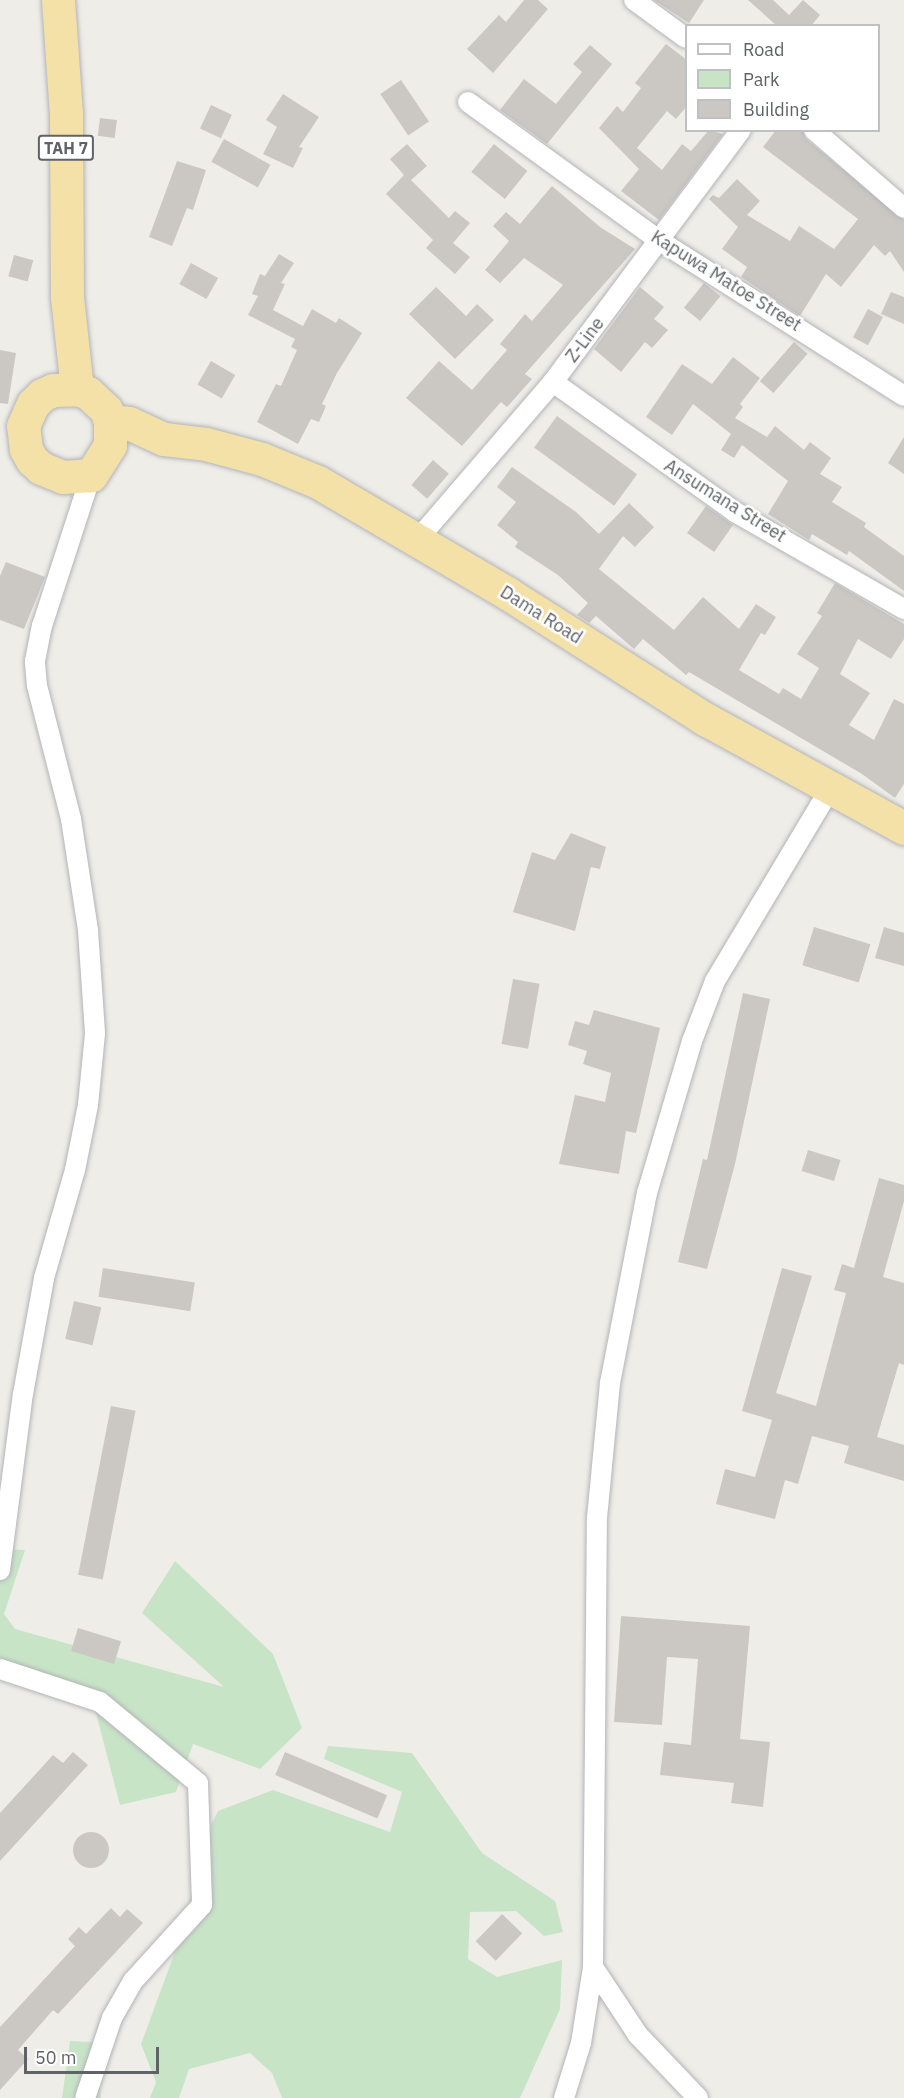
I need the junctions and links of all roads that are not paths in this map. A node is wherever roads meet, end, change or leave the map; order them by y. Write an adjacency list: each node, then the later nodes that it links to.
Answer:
1 (58, 0): 10 (highway, TAH 7)
2 (634, 0): 3 (street)
3 (685, 37)
4 (468, 102): 8 (street, Kapuwa Matoe Street)
5 (740, 132): 8 (street, Z-Line)
6 (816, 132): 7 (street)
7 (904, 208)
8 (660, 241): 9 (street, Z-Line); 11 (street, Kapuwa Matoe Street)
9 (553, 382): 18 (street, Z-Line); 19 (street, Ansumana Street)
10 (65, 389): 12 (highway); 13 (highway)
11 (904, 396)
12 (110, 421): 14 (highway); 17 (highway)
13 (12, 429): 16 (highway)
14 (164, 439): 17 (highway); 18 (highway, Dama Road)
15 (0, 456): 16 (highway)
16 (32, 460): 17 (highway)
17 (98, 465): 22 (street)
18 (418, 539): 20 (highway, Dama Road)
19 (904, 609)
20 (831, 787): 21 (highway, Dama Road); 24 (street)
21 (904, 828)
22 (0, 1570)
23 (0, 1669): 25 (street)
24 (593, 1967): 26 (street); 27 (street)
25 (85, 2098)
26 (564, 2098)
27 (698, 2098)

